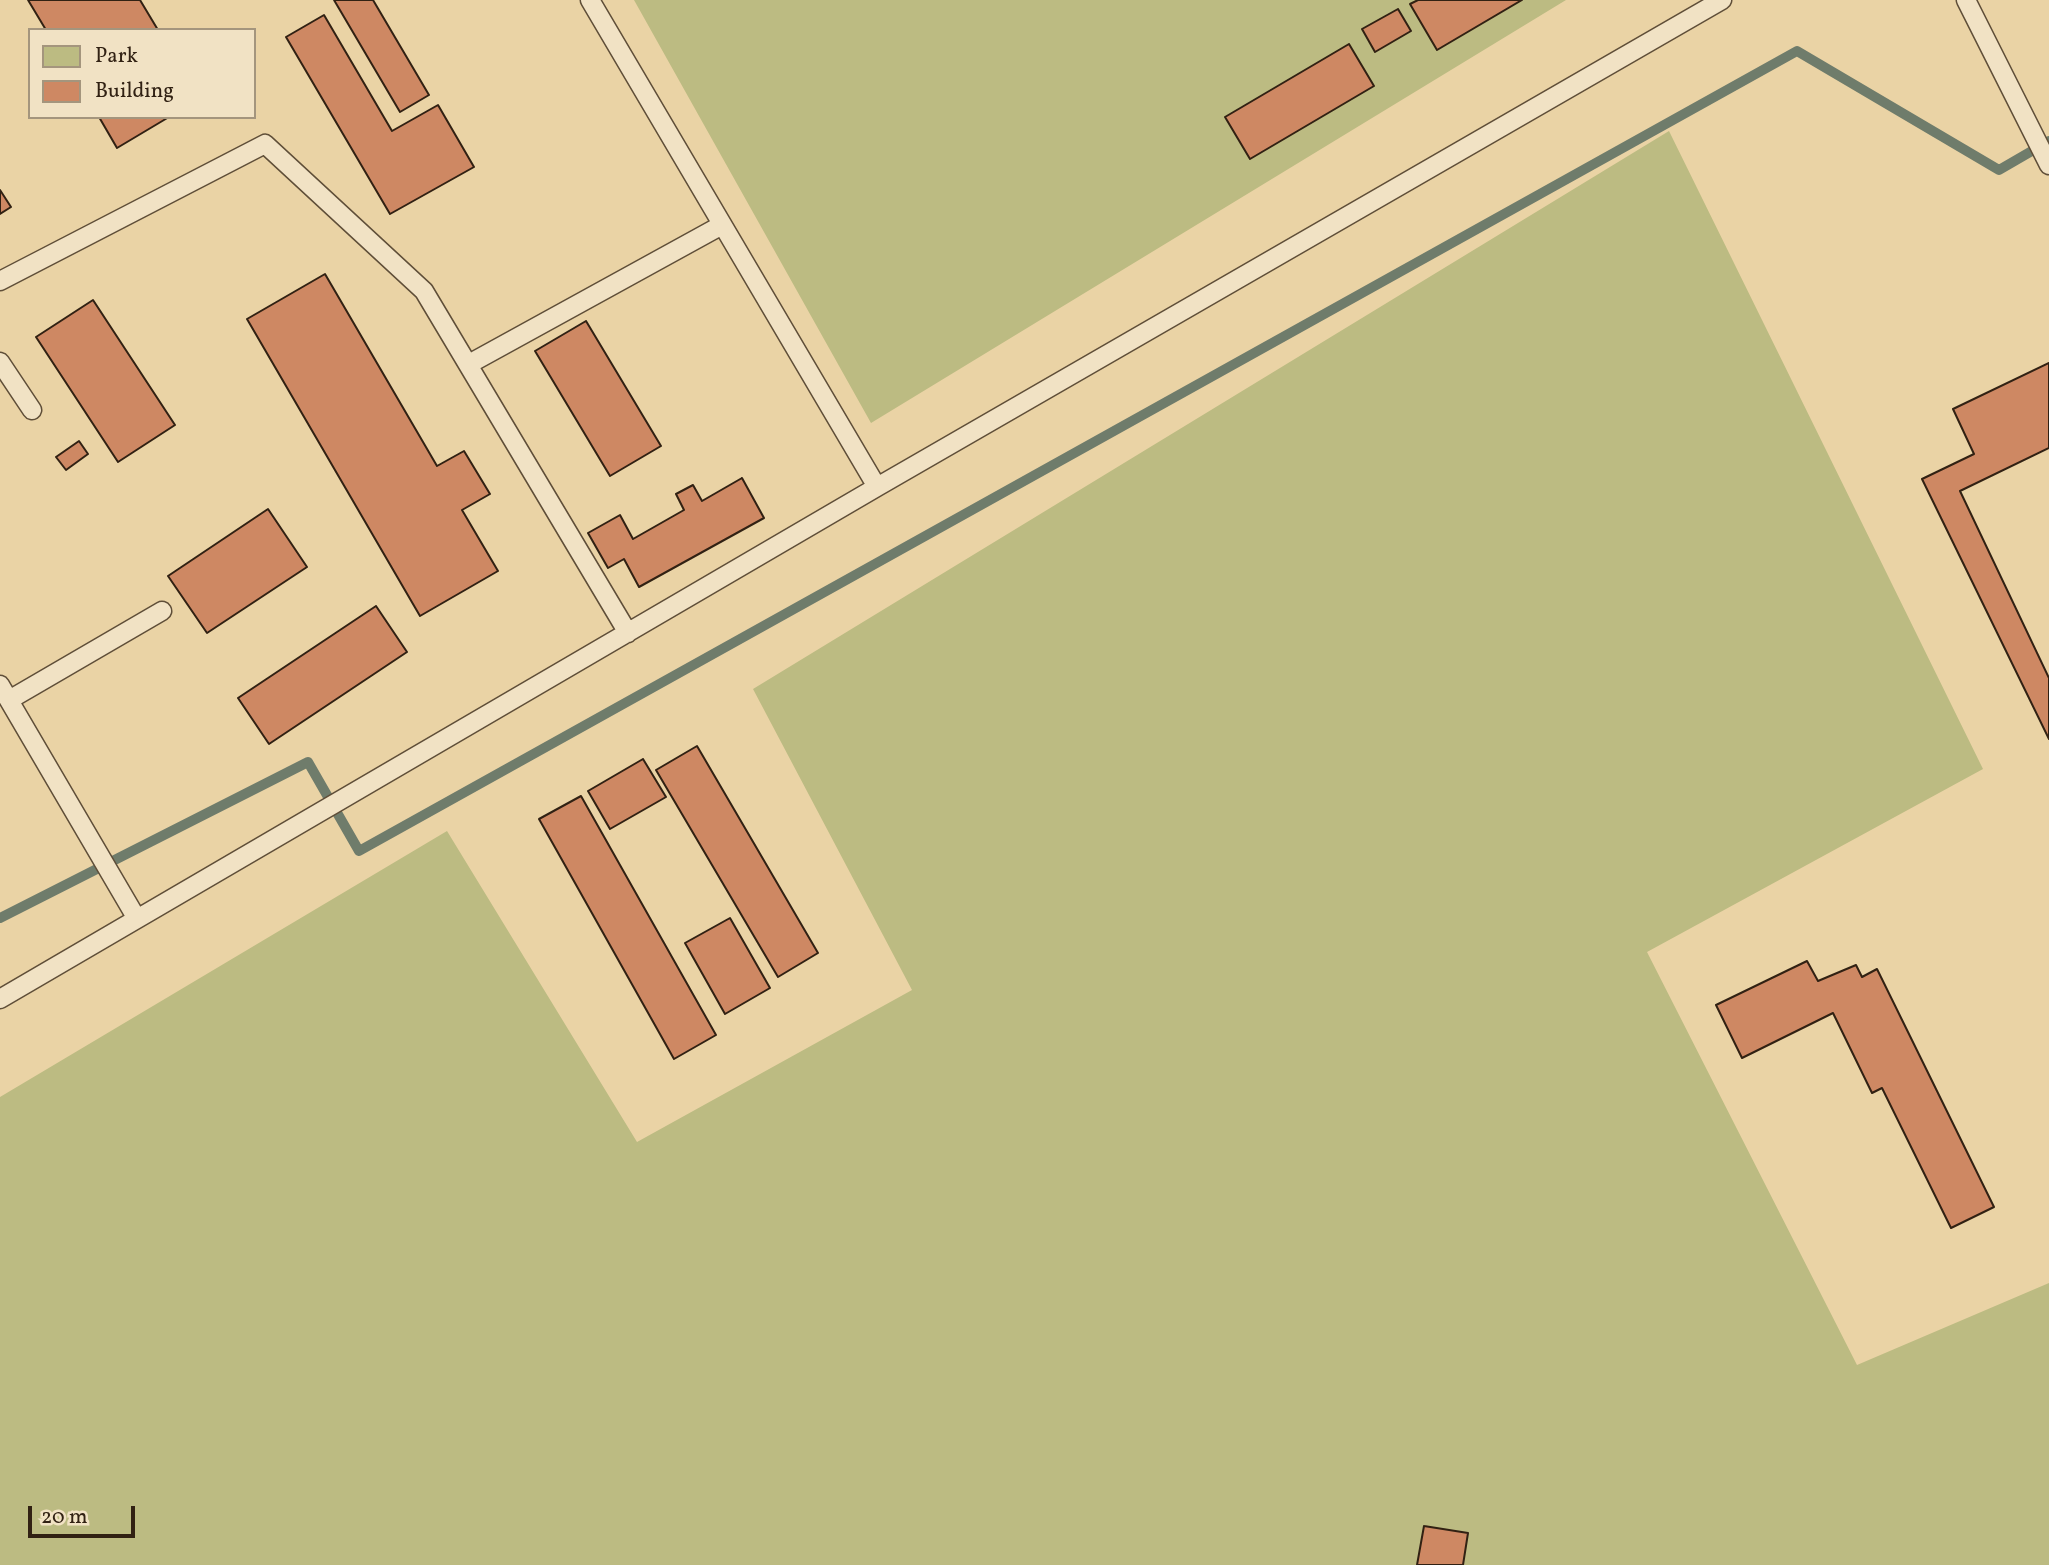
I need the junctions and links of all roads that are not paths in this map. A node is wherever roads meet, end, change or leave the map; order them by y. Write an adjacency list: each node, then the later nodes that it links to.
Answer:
1 (590, 0): 5 (lane)
2 (1722, 0): 10 (lane)
3 (1966, 0): 4 (lane)
4 (2049, 165)
5 (722, 225): 8 (lane); 10 (lane)
6 (0, 281): 8 (lane)
7 (0, 362): 9 (lane)
8 (469, 363): 12 (lane)
9 (32, 410)
10 (877, 487): 12 (lane)
11 (162, 611): 13 (lane)
12 (628, 633): 14 (lane)
13 (4, 693): 14 (lane)
14 (137, 919): 15 (lane)
15 (0, 999)

